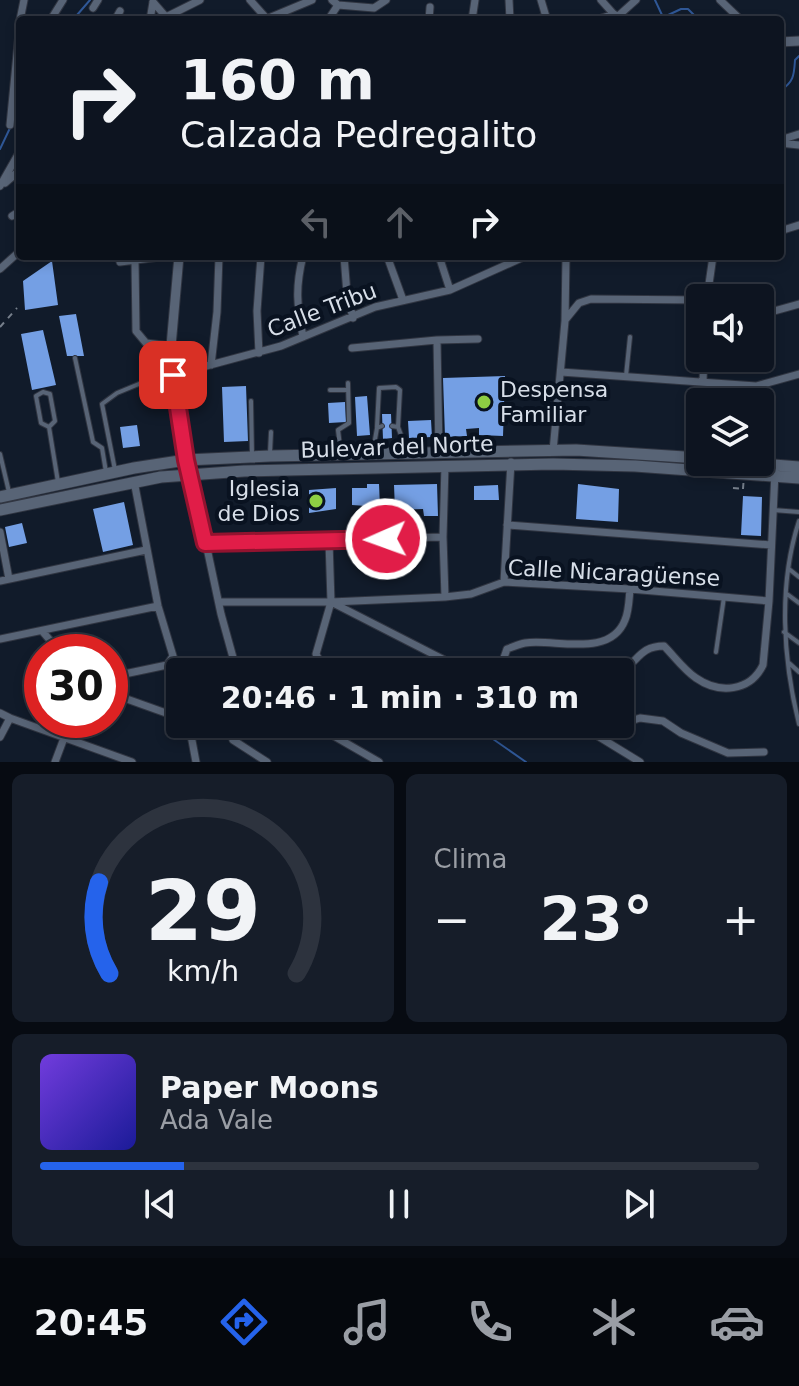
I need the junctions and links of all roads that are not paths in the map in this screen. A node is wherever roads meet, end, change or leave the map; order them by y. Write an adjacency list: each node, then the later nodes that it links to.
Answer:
1 (63, 0): 16 (street)
2 (98, 0): 13 (street)
3 (200, 0): 19 (street)
4 (250, 0): 20 (street)
5 (312, 0): 21 (street)
6 (386, 0): 14 (street)
7 (601, 0): 24 (street)
8 (636, 0): 25 (street)
9 (720, 0): 26 (street)
10 (152, 1): 18 (street)
11 (335, 3): 14 (street)
12 (430, 7): 23 (street)
13 (93, 8)
14 (374, 8): 22 (street)
15 (120, 11): 17 (street)
16 (53, 16)
17 (117, 16)
18 (165, 16)
19 (171, 16)
20 (263, 16)
21 (275, 16)
22 (374, 16)
23 (429, 16)
24 (616, 16)
25 (618, 16)
26 (737, 16)
27 (16, 63): 28 (street)
28 (10, 125)
29 (16, 158): 31 (street)
30 (16, 173): 31 (street)
31 (0, 187)
32 (16, 214): 33 (street)
33 (12, 216)
34 (16, 255): 48 (street)
35 (142, 260): 46 (street)
36 (179, 260): 61 (street)
37 (219, 260): 65 (street)
38 (261, 260): 63 (street)
39 (302, 260): 57 (street)
40 (344, 260): 55 (street)
41 (388, 260): 51 (street)
42 (440, 260): 50 (street)
43 (517, 260): 50 (street, Calle Tribu)
44 (566, 260): 56 (street)
45 (712, 260): 49 (street)
46 (135, 261): 47 (street); 61 (street)
47 (120, 262)
48 (0, 269)
49 (709, 284)
50 (450, 290): 51 (street, Calle Tribu)
51 (403, 300): 55 (street, Calle Tribu)
52 (686, 300): 56 (street)
53 (799, 304): 54 (street)
54 (774, 311)
55 (353, 318): 57 (street, Calle Tribu)
56 (565, 321): 66 (street)
57 (303, 337): 63 (street, Calle Tribu)
58 (630, 337): 70 (lane)
59 (478, 339): 60 (street)
60 (437, 340): 62 (street); 79 (street)
61 (171, 346): 69 (street)
62 (352, 348)
63 (259, 353): 65 (street, Calle Tribu)
64 (75, 358): 92 (lane)
65 (211, 365): 69 (street, Calle Tribu)
66 (561, 372): 70 (street); 78 (street)
67 (703, 372): 72 (street)
68 (799, 374): 72 (street)
69 (173, 375): 88 (street)
70 (626, 376): 72 (street)
71 (151, 379): 92 (lane)
72 (703, 381): 73 (street)
73 (703, 388)
74 (330, 390): 84 (lane)
75 (251, 401): 85 (lane)
76 (49, 427): 76 (lane); 96 (lane)
77 (271, 432): 83 (lane)
78 (553, 451): 86 (main road, Bulevar del Norte); 87 (main road, Bulevar del Norte)
79 (439, 452): 80 (main road, Bulevar del Norte); 87 (main road, Bulevar del Norte)
80 (408, 453): 82 (main road, Bulevar del Norte); 82 (lane)
81 (0, 454): 97 (lane)
82 (372, 455): 84 (main road, Bulevar del Norte)
83 (270, 456): 84 (main road, Bulevar del Norte); 85 (main road, Bulevar del Norte)
84 (341, 456)
85 (252, 457): 88 (main road, Bulevar del Norte)
86 (686, 457)
87 (510, 458): 89 (main road, Bulevar del Norte); 91 (main road, Bulevar del Norte); 101 (street)
88 (186, 460): 92 (main road, Bulevar del Norte); 93 (street)
89 (445, 465): 93 (main road, Bulevar del Norte); 104 (street)
90 (799, 467): 91 (main road, Bulevar del Norte)
91 (775, 471): 94 (main road, Bulevar del Norte); 99 (street)
92 (111, 473): 96 (main road, Bulevar del Norte)
93 (191, 473): 95 (main road, Bulevar del Norte); 106 (street)
94 (799, 478)
95 (134, 481): 98 (main road, Bulevar del Norte); 108 (street)
96 (59, 484): 97 (main road, Bulevar del Norte)
97 (5, 496)
98 (0, 510)
99 (773, 510): 100 (lane); 107 (street)
100 (799, 512)
101 (507, 525): 107 (street); 113 (street)
102 (798, 526): 109 (lane)
103 (0, 532): 111 (street)
104 (443, 537): 105 (street); 116 (street)
105 (329, 541): 106 (street); 120 (street)
106 (205, 543): 119 (street)
107 (771, 545): 118 (street)
108 (146, 550): 111 (street); 122 (street)
109 (789, 569): 110 (lane); 115 (lane)
110 (799, 577)
111 (9, 579): 112 (street)
112 (0, 581)
113 (504, 582): 114 (street, Calle Nicaragüense); 116 (street, Calle Nicaragüense)
114 (630, 589): 117 (street, Calle Nicaragüense); 131 (street)
115 (787, 594): 121 (lane); 124 (lane)
116 (445, 597): 120 (street, Calle Nicaragüense)
117 (724, 597): 118 (street, Calle Nicaragüense); 127 (lane)
118 (769, 601): 132 (street)
119 (219, 602): 120 (street, Calle Nicaragüense); 128 (street)
120 (331, 602): 129 (street); 130 (street)
121 (799, 603)
122 (158, 606): 123 (street); 135 (street)
123 (43, 632): 125 (street)
124 (784, 632): 126 (lane); 133 (lane)
125 (0, 639)
126 (799, 643)
127 (716, 652)
128 (233, 658)
129 (318, 658)
130 (441, 658)
131 (504, 658)
132 (634, 660)
133 (788, 663): 134 (lane); 137 (lane)
134 (799, 672)
135 (128, 673)
136 (128, 699): 139 (street)
137 (798, 708): 143 (lane)
138 (0, 713): 140 (street)
139 (166, 713)
140 (10, 718): 142 (street); 144 (street)
141 (634, 720): 151 (street)
142 (24, 723)
143 (799, 724)
144 (0, 737)
145 (64, 738): 152 (street); 153 (street)
146 (192, 738): 155 (street)
147 (337, 738): 157 (street)
148 (601, 738): 158 (street)
149 (233, 740): 156 (street)
150 (764, 752): 151 (street)
151 (727, 758)
152 (112, 759): 154 (street)
153 (55, 762)
154 (132, 762)
155 (196, 762)
156 (267, 762)
157 (379, 762)
158 (640, 762)

